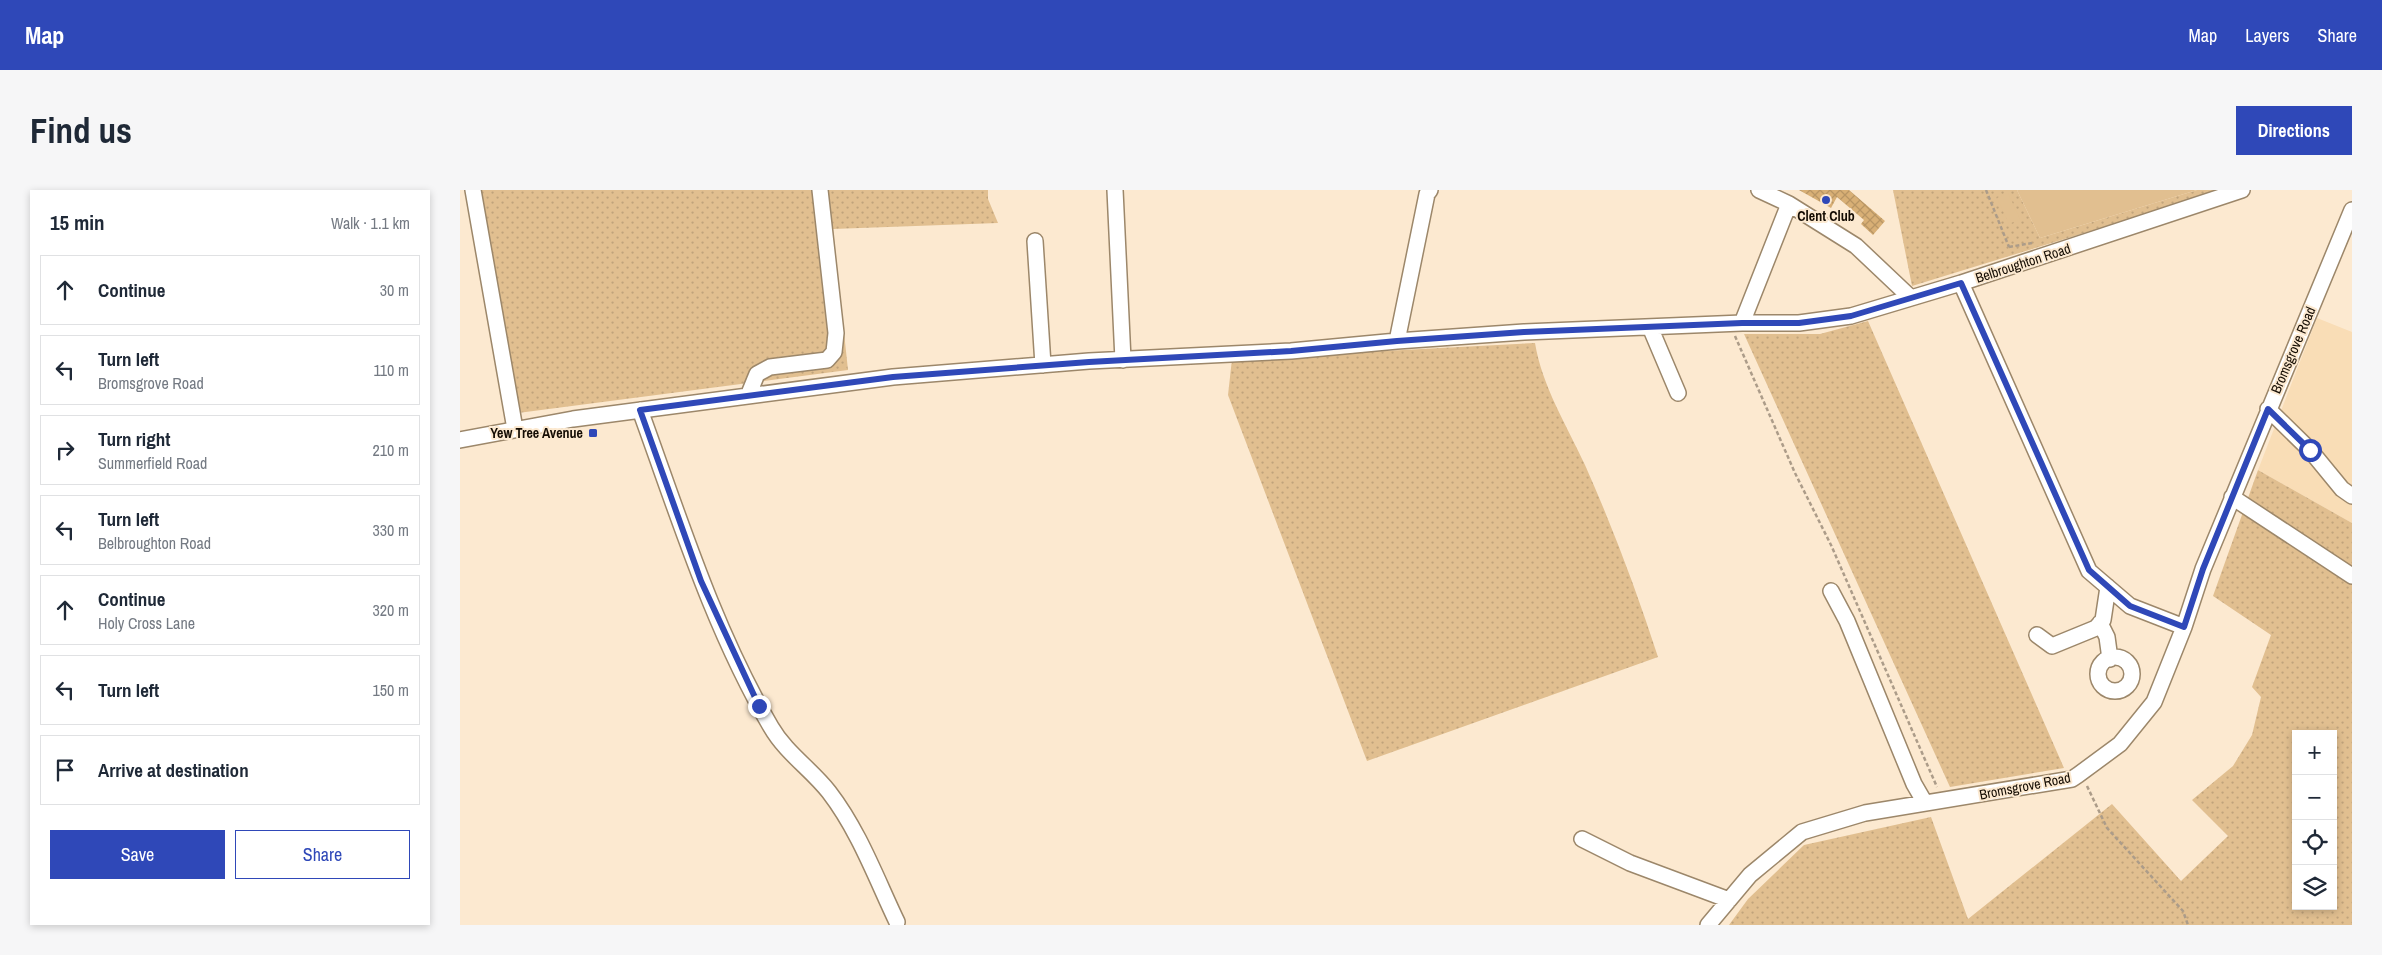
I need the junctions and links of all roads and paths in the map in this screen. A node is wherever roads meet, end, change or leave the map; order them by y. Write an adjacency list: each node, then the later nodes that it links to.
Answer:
1 (473, 190): 23 (street)
2 (820, 190): 20 (street)
3 (1115, 190): 17 (street)
4 (1430, 190): 16 (street)
5 (1759, 190): 8 (street)
6 (1986, 190): 11 (path)
7 (2242, 190): 11 (street, Belbroughton Road)
8 (1786, 198): 13 (street); 14 (street)
9 (2352, 210): 21 (street, Bromsgrove Road)
10 (1035, 241): 18 (street)
11 (2016, 265): 12 (street, Belbroughton Road)
12 (1961, 283): 13 (street, Belbroughton Road); 28 (street)
13 (1911, 298): 14 (street, Belbroughton Road)
14 (1737, 324): 15 (street, Belbroughton Road); 35 (path)
15 (1650, 327): 16 (street, Belbroughton Road); 19 (street)
16 (1397, 341): 17 (street, Belbroughton Road)
17 (1123, 360): 18 (street, Belbroughton Road)
18 (1043, 365): 20 (street, Belbroughton Road)
19 (1678, 394)
20 (748, 396): 22 (street, Belbroughton Road)
21 (2268, 409): 25 (street); 26 (street, Bromsgrove Road)
22 (640, 410): 23 (street, Belbroughton Road); 39 (street)
23 (515, 430): 24 (street, Belbroughton Road)
24 (460, 440)
25 (2352, 496)
26 (2232, 497): 27 (street); 31 (street, Bromsgrove Road)
27 (2352, 576)
28 (2108, 587): 30 (street); 31 (street)
29 (1831, 591): 36 (street)
30 (2100, 623): 32 (street); 33 (street)
31 (2184, 627): 34 (street, Bromsgrove Road)
32 (2038, 636)
33 (2110, 659)
34 (2078, 775): 35 (street, Bromsgrove Road); 41 (path)
35 (1943, 800): 36 (street, Bromsgrove Road)
36 (1925, 803): 38 (street, Bromsgrove Road)
37 (1582, 839): 38 (street)
38 (1729, 900): 40 (street, Bromsgrove Road)
39 (897, 922)
40 (1708, 925)
41 (2188, 925)

